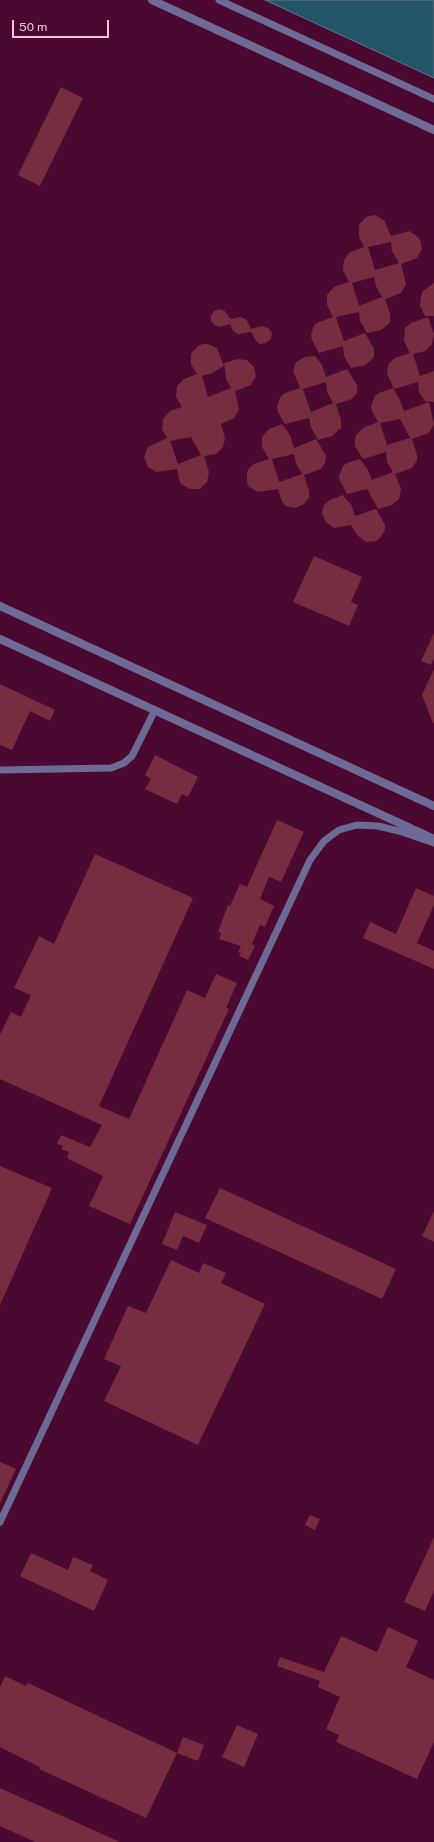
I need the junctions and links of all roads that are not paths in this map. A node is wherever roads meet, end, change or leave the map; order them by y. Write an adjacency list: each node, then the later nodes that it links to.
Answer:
1 (152, 0): 4 (street)
2 (219, 0): 3 (lane)
3 (434, 99)
4 (434, 130)
5 (0, 606): 9 (street)
6 (0, 639): 7 (street)
7 (155, 710): 8 (lane); 10 (street)
8 (0, 770)
9 (434, 806)
10 (434, 839)
11 (434, 843): 12 (lane)
12 (0, 1522)

